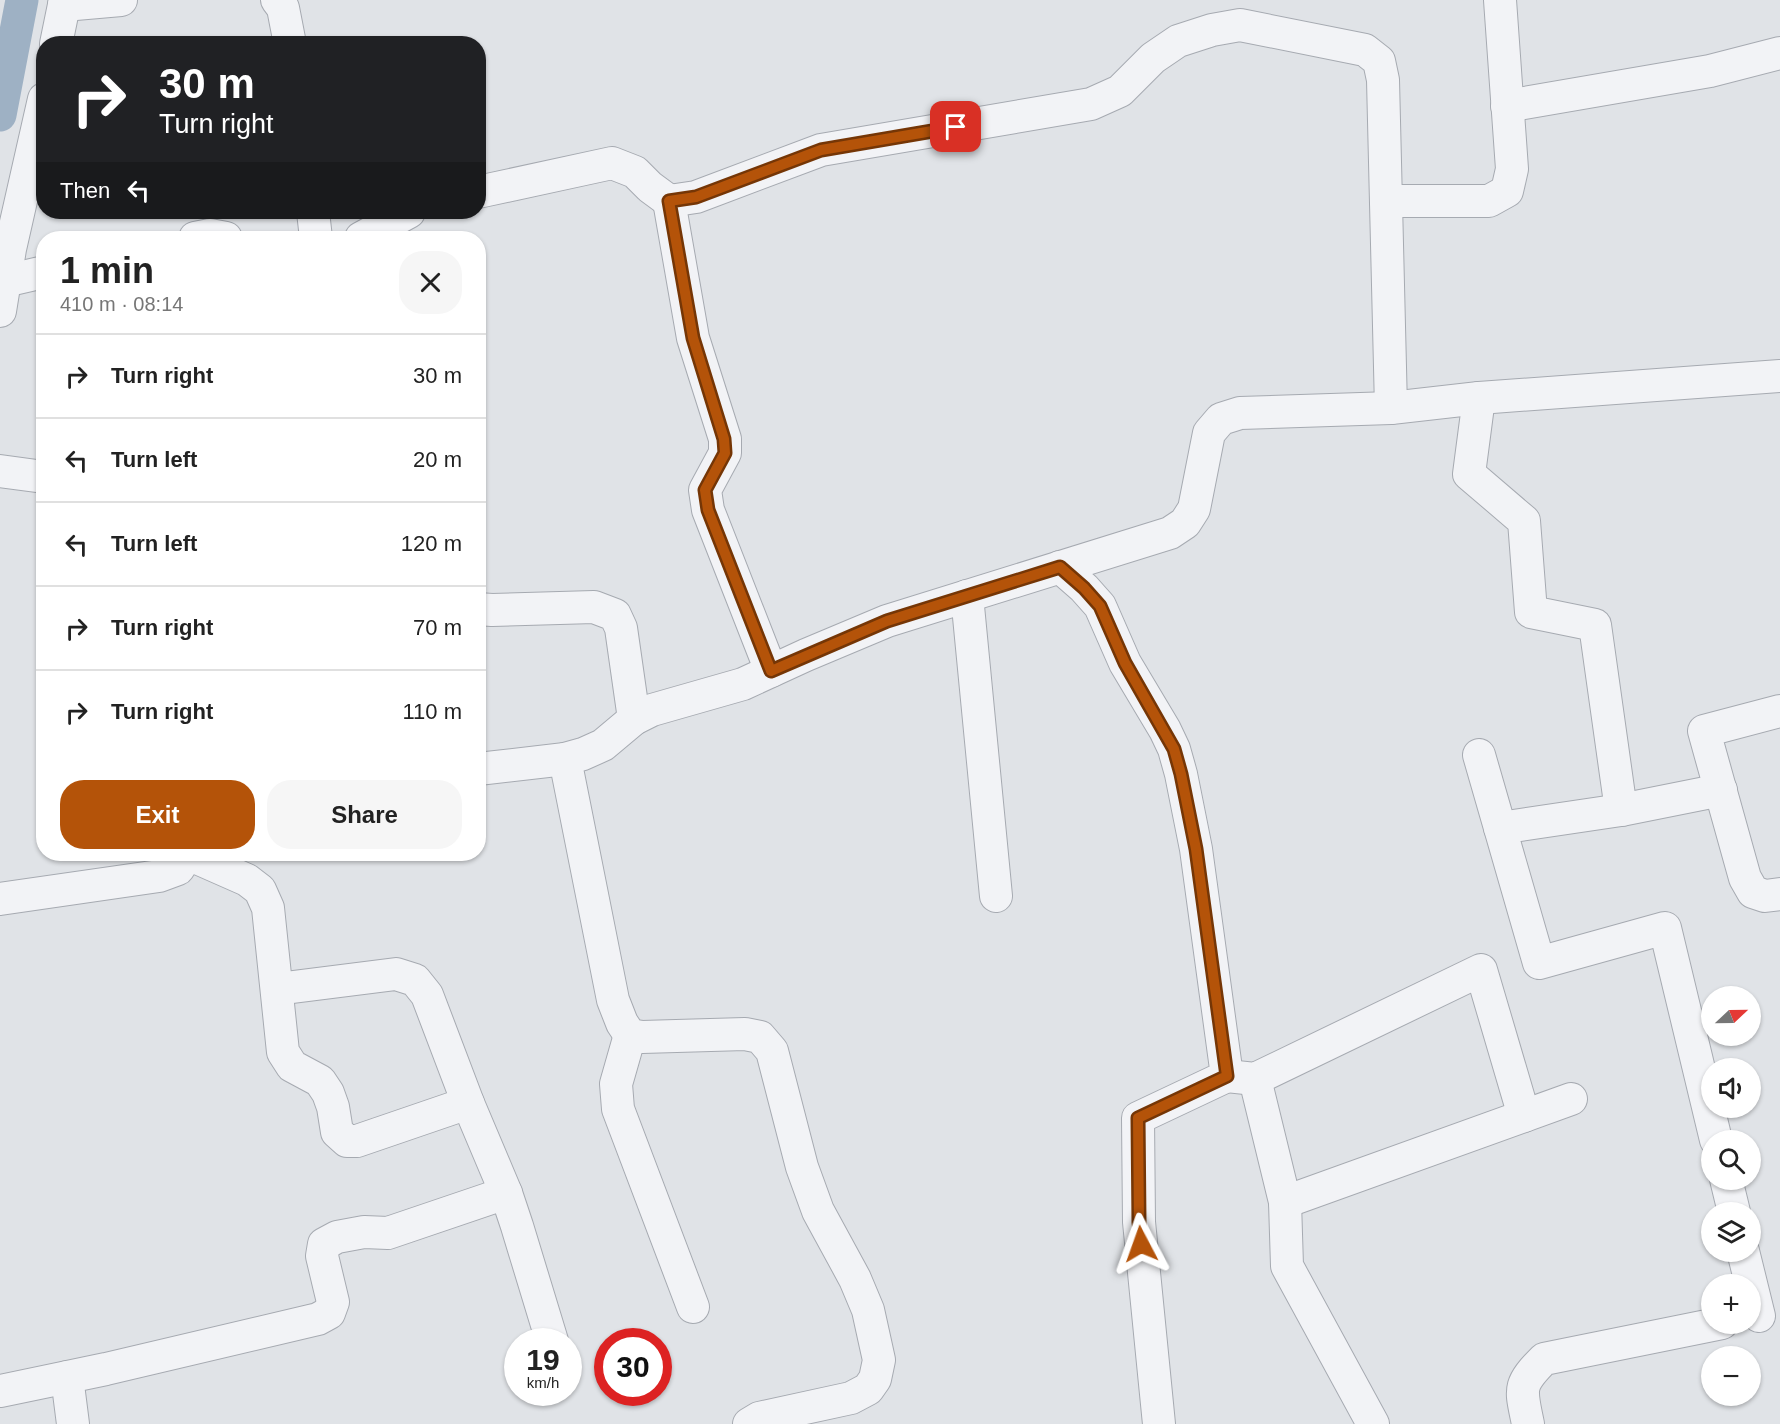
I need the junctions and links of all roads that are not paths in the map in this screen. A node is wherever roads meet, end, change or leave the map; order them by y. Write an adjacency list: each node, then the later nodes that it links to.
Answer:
1 (121, 0): 4 (street)
2 (277, 0): 6 (street)
3 (1500, 0): 8 (street)
4 (65, 3): 5 (street)
5 (58, 36)
6 (288, 36)
7 (1780, 53): 8 (street)
8 (1507, 106): 12 (street)
9 (36, 134): 16 (street)
10 (486, 190): 11 (street)
11 (669, 201): 12 (street); 26 (street)
12 (1386, 201): 20 (street)
13 (397, 219): 14 (street)
14 (374, 231)
15 (36, 274): 16 (street)
16 (5, 281): 17 (street)
17 (0, 311)
18 (1780, 376): 19 (street)
19 (1479, 398): 20 (street); 33 (street)
20 (1391, 408): 23 (street)
21 (0, 471): 22 (street)
22 (36, 476)
23 (1060, 567): 24 (street); 42 (street)
24 (967, 596): 26 (street); 38 (street)
25 (486, 610): 28 (street)
26 (771, 671): 28 (street)
27 (1780, 711): 32 (street)
28 (634, 718): 30 (street)
29 (1479, 755): 34 (street)
30 (565, 759): 31 (street); 41 (street)
31 (486, 768)
32 (1720, 790): 33 (street); 37 (street)
33 (1621, 810): 34 (street)
34 (1500, 828): 46 (street)
35 (183, 861): 39 (street)
36 (204, 861): 40 (street)
37 (1780, 894)
38 (996, 896)
39 (0, 899)
40 (277, 988): 44 (street); 44 (street)
41 (630, 1035): 50 (street); 57 (street)
42 (1241, 1077): 45 (street); 48 (street); 58 (street)
43 (1571, 1099): 45 (street)
44 (468, 1103): 47 (street)
45 (1524, 1116): 48 (street)
46 (1714, 1130)
47 (506, 1193): 53 (street); 54 (street)
48 (1285, 1202): 59 (street)
49 (1746, 1262): 51 (street)
50 (693, 1307)
51 (1763, 1314)
52 (1701, 1327): 60 (street)
53 (548, 1328)
54 (68, 1377): 55 (street); 56 (street)
55 (0, 1391)
56 (73, 1424)
57 (749, 1424)
58 (1159, 1424)
59 (1373, 1424)
60 (1528, 1424)

